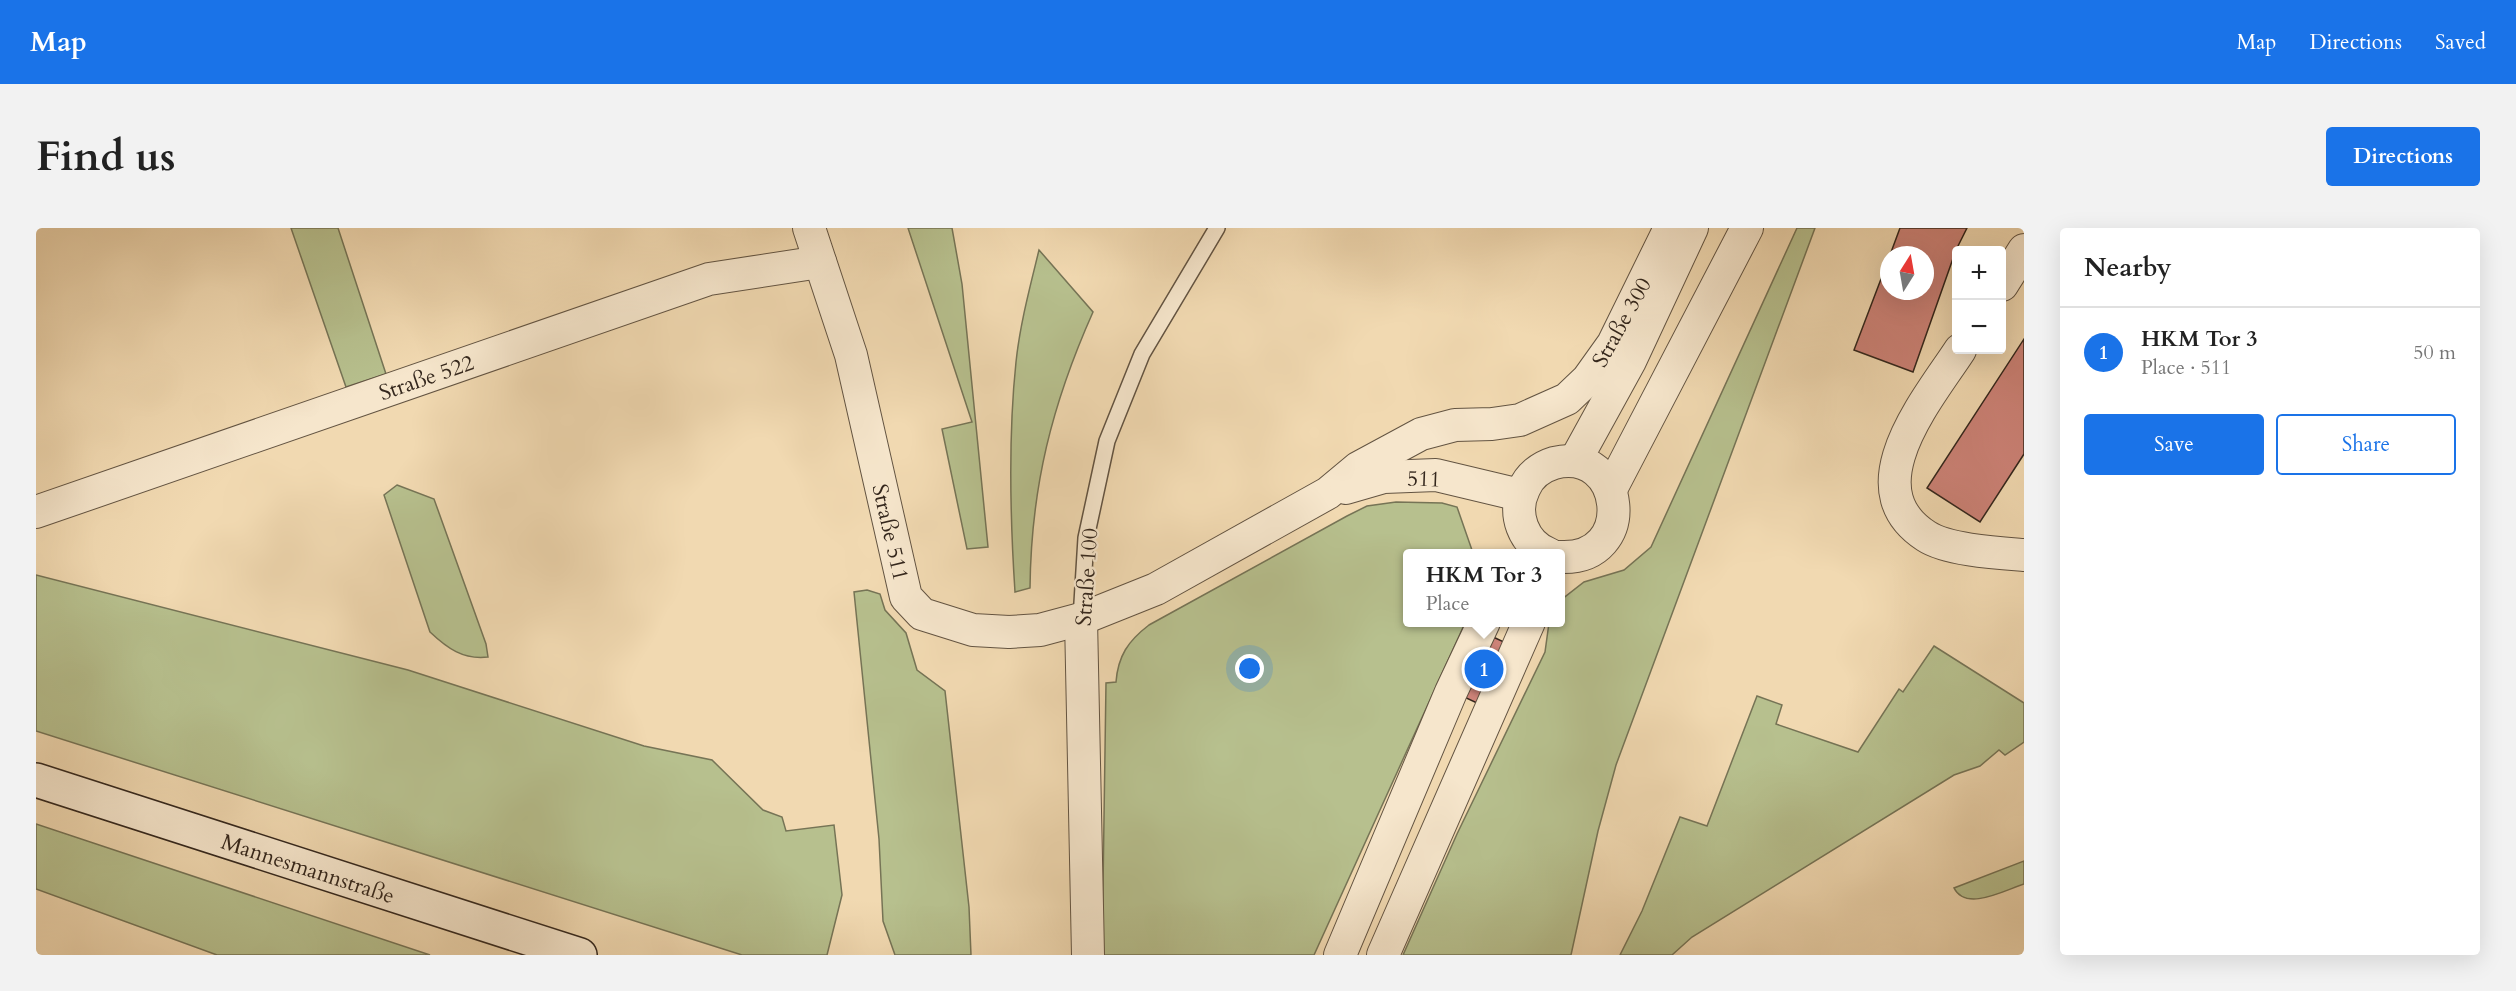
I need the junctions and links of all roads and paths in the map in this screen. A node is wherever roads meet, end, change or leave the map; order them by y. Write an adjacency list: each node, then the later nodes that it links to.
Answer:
1 (809, 228): 7 (street, Straße 511)
2 (1218, 228): 18 (lane, Straße 100)
3 (1670, 228): 12 (street, Straße 300)
4 (1692, 228): 10 (street)
5 (1747, 228): 11 (street)
6 (2024, 250): 8 (street)
7 (820, 262): 14 (street, Straße 522); 18 (street, Straße 511)
8 (2006, 277)
9 (1957, 354): 16 (street)
10 (1575, 461): 11 (street); 13 (street)
11 (1611, 489): 17 (street)
12 (1328, 493): 13 (street, 511); 18 (street, Straße 511)
13 (1520, 495): 15 (street)
14 (36, 512)
15 (1530, 547)
16 (2024, 555)
17 (1565, 557)
18 (1081, 620): 23 (street, Straße 100)
19 (1482, 627): 24 (street)
20 (1527, 627): 25 (street)
21 (36, 780): 22 (main road, Mannesmannstraße)
22 (580, 955)
23 (1088, 955)
24 (1340, 955)
25 (1383, 955)

